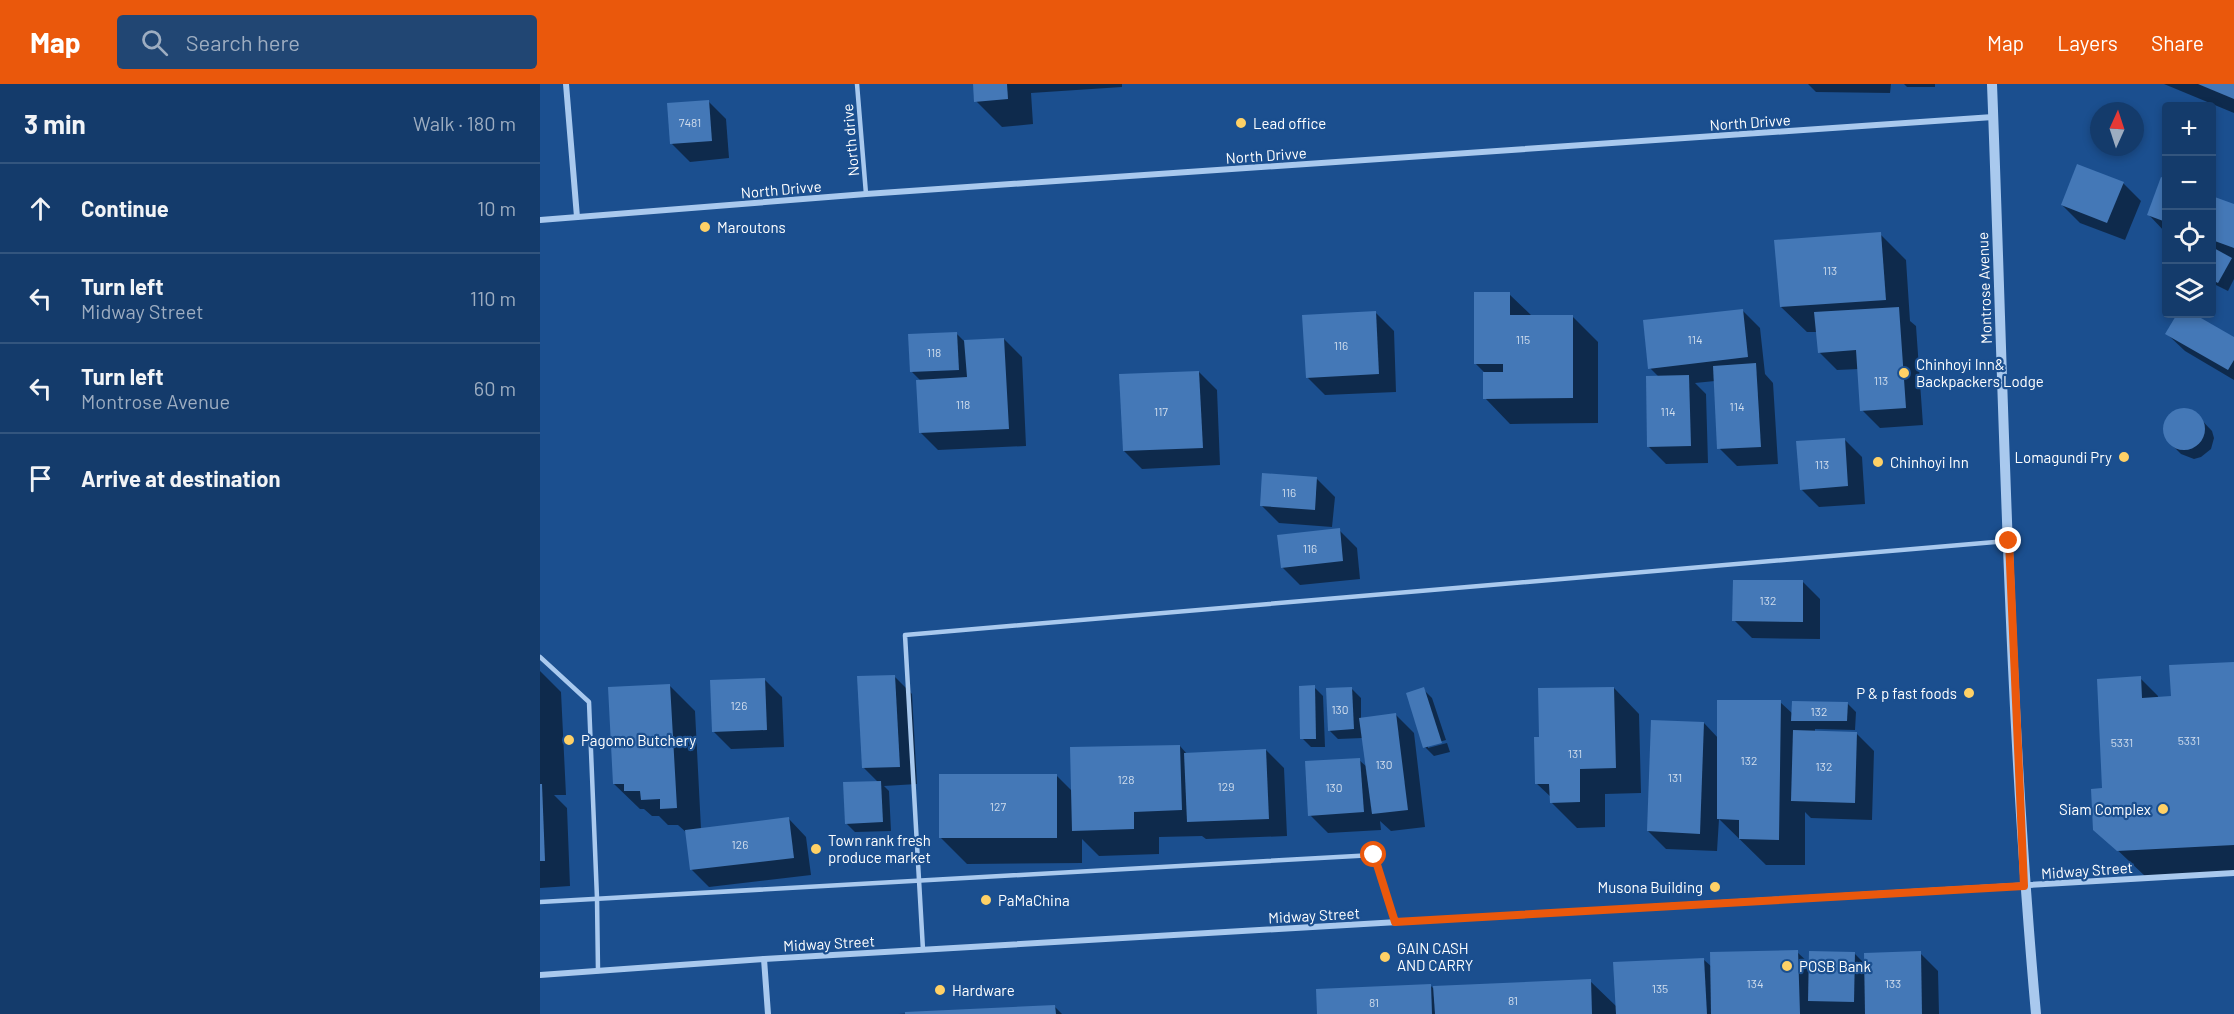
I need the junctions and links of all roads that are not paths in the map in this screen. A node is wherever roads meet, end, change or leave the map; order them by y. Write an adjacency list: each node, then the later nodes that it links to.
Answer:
1 (566, 84): 6 (street)
2 (857, 84): 5 (lane, North drive)
3 (1992, 84): 4 (street, Montrose Avenue)
4 (1993, 117): 5 (street, North Drivve); 8 (street, Montrose Avenue)
5 (866, 194): 6 (street, North Drivve)
6 (577, 217): 7 (street, North Drivve)
7 (540, 220)
8 (2009, 541): 11 (lane); 12 (street, Montrose Avenue)
9 (540, 657): 13 (lane)
10 (2234, 873): 12 (street, Midway Street)
11 (919, 881): 13 (lane); 15 (lane); 16 (lane)
12 (2024, 886): 15 (street, Midway Street); 21 (street, Montrose Avenue)
13 (597, 898): 14 (lane); 18 (lane)
14 (540, 902)
15 (1395, 922): 16 (street, Midway Street)
16 (923, 950): 17 (street, Midway Street)
17 (764, 959): 18 (street, Midway Street); 20 (street)
18 (598, 971): 19 (street, Midway Street)
19 (540, 975)
20 (768, 1014)
21 (2036, 1014)

